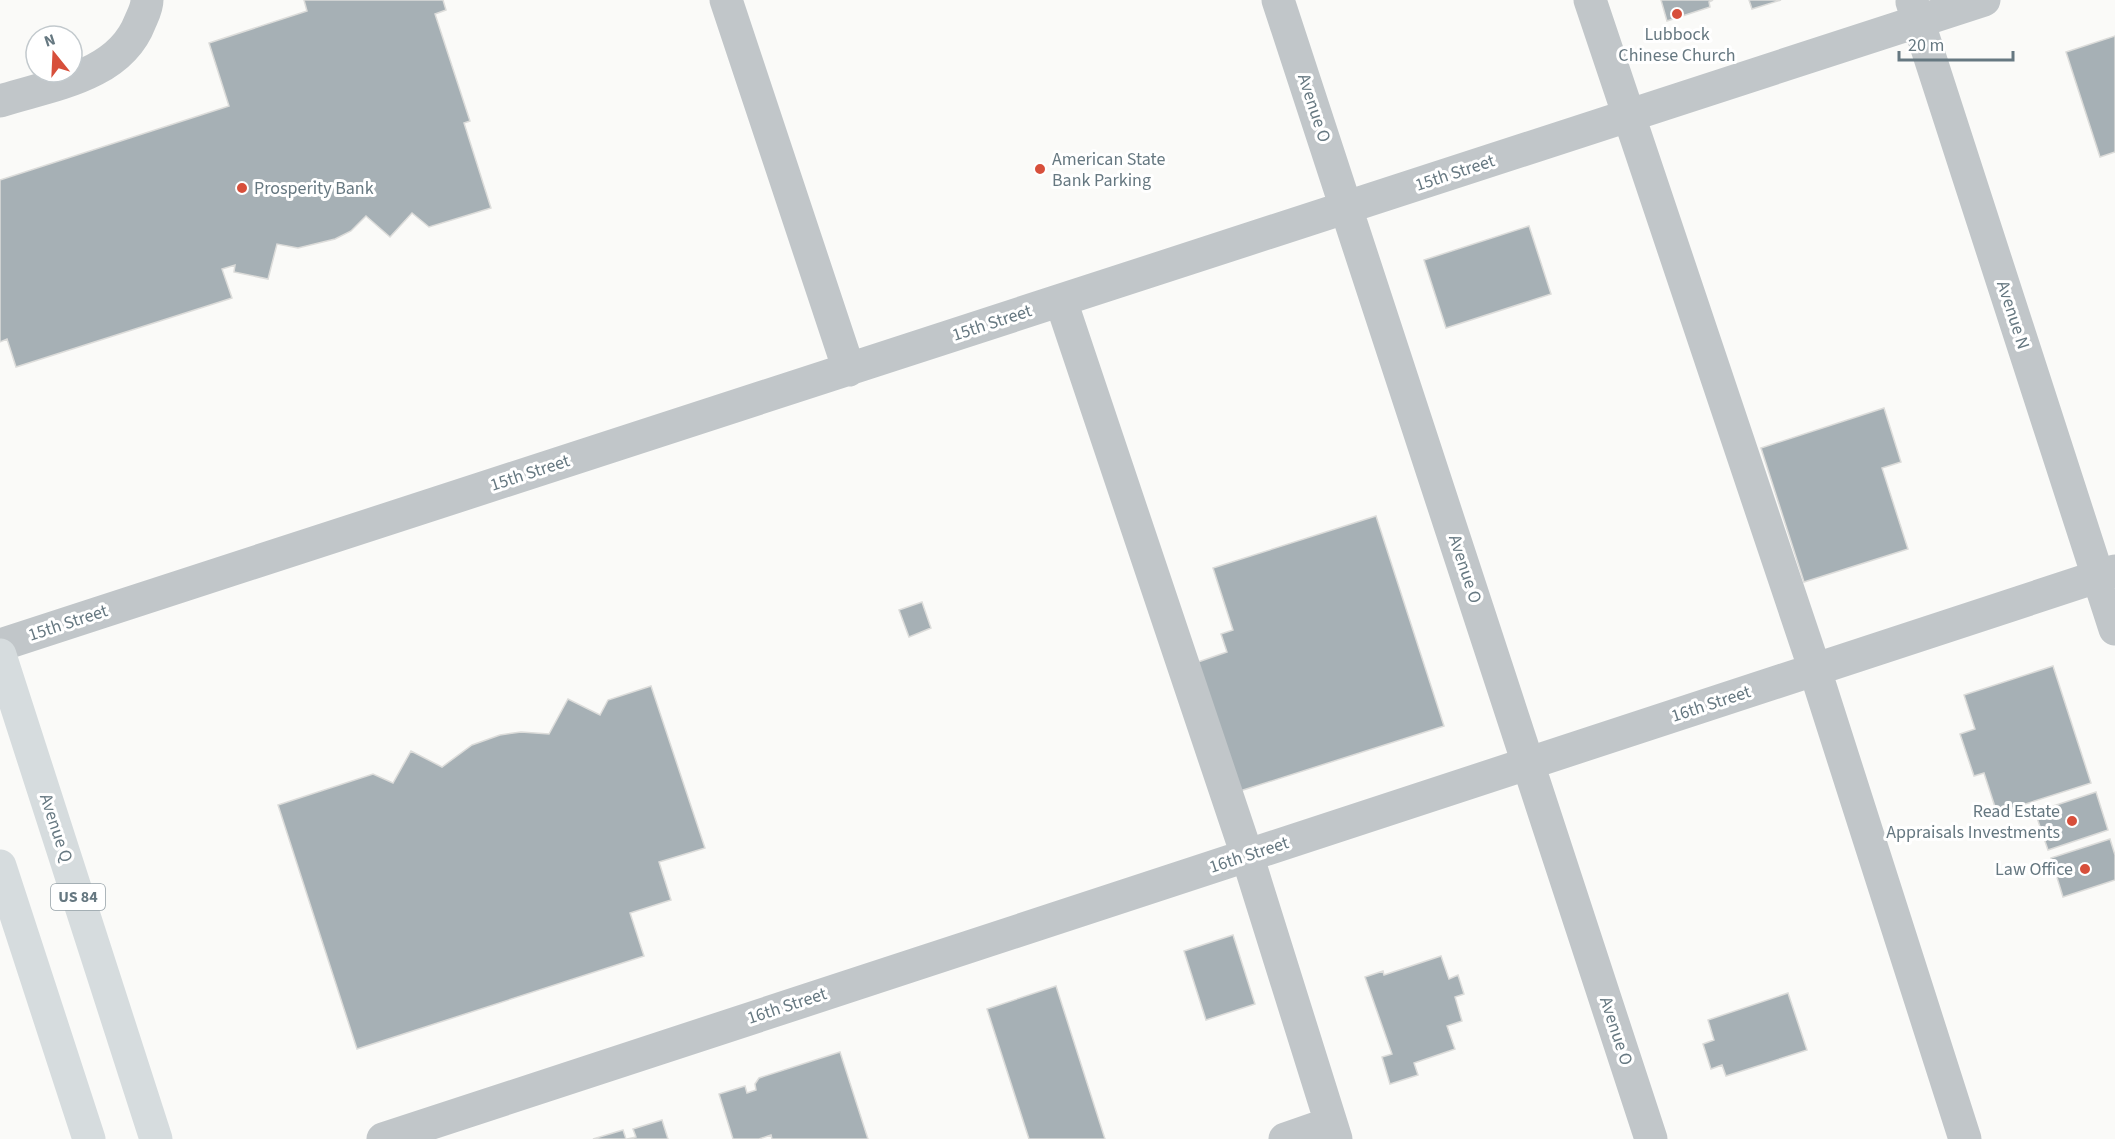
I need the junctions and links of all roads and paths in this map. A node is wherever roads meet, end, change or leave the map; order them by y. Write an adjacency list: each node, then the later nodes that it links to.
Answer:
1 (147, 0): 7 (street)
2 (726, 0): 11 (street)
3 (1278, 0): 9 (street, Avenue O)
4 (1590, 0): 8 (street)
5 (1984, 0): 6 (street, 15th Street)
6 (1915, 11): 8 (street, 15th Street); 12 (street, Avenue N)
7 (0, 101)
8 (1629, 116): 9 (street, 15th Street); 16 (street)
9 (1346, 208): 10 (street, 15th Street); 17 (street, Avenue O)
10 (1061, 301): 11 (street, 15th Street); 18 (street)
11 (849, 370): 14 (street, 15th Street)
12 (2106, 574): 13 (street, Avenue N); 16 (street, 16th Street)
13 (2115, 629)
14 (0, 645)
15 (0, 655): 22 (highway, Avenue Q / US 84)
16 (1815, 670): 17 (street, 16th Street); 26 (street)
17 (1528, 763): 18 (street, 16th Street); 25 (street, Avenue O)
18 (1247, 855): 20 (street); 23 (street, 16th Street)
19 (0, 866): 21 (highway)
20 (1334, 1131): 24 (street)
21 (89, 1139)
22 (156, 1139)
23 (384, 1139)
24 (1285, 1139)
25 (1651, 1139)
26 (1965, 1139)

